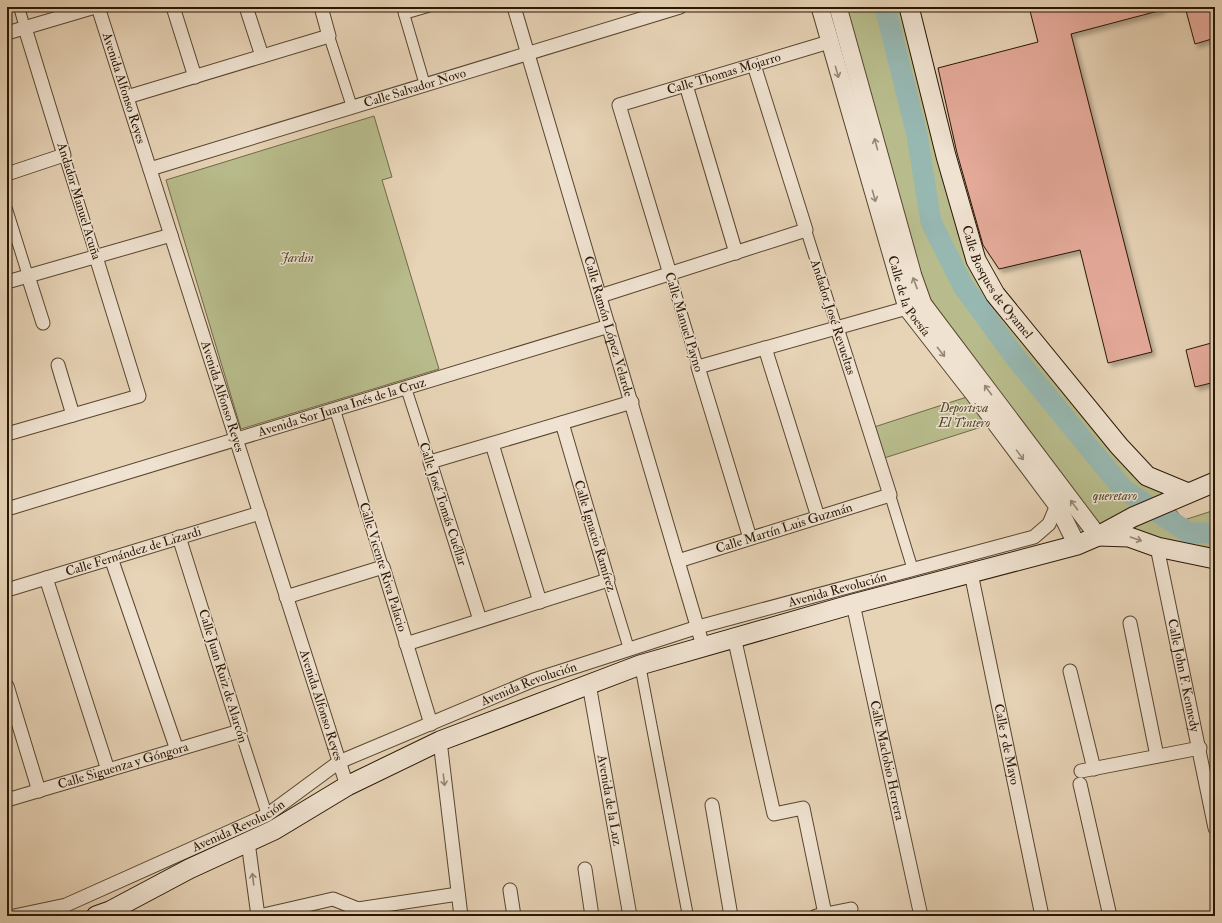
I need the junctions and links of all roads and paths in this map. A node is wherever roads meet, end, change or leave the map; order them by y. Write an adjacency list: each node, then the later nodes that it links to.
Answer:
1 (19, 7): 13 (street, Andador Manuel Acuña)
2 (96, 7): 13 (street); 23 (street, Avenida Alfonso Reyes)
3 (173, 7): 20 (street)
4 (246, 7): 18 (street)
5 (321, 7): 15 (street)
6 (428, 7): 12 (street)
7 (514, 7): 17 (street, Calle Ramón López Velarde)
8 (680, 7): 17 (street, Calle Salvador Novo)
9 (820, 7): 16 (street, Calle de la Poesía)
10 (838, 7): 38 (street, Calle de la Poesía, one-way to 10)
11 (909, 7): 56 (main road, Calle Bosques de Oyamel)
12 (403, 11): 21 (street)
13 (25, 28): 14 (street); 26 (street, Andador Manuel Acuña)
14 (7, 33)
15 (329, 36): 18 (street); 25 (street)
16 (829, 42): 19 (street, Calle Thomas Mojarro); 39 (street, Calle de la Poesía, one-way to 39)
17 (528, 54): 21 (street, Calle Salvador Novo); 37 (street, Calle Ramón López Velarde)
18 (262, 56): 20 (street)
19 (754, 65): 22 (street, Calle Thomas Mojarro); 30 (street, Andador José Revueltas)
20 (195, 77): 23 (street)
21 (425, 85): 25 (street, Calle Salvador Novo)
22 (686, 85): 24 (street, Calle Thomas Mojarro); 32 (street)
23 (127, 97): 27 (street, Avenida Alfonso Reyes)
24 (619, 105): 34 (street, Calle Manuel Payno)
25 (352, 107): 27 (street, Calle Salvador Novo)
26 (64, 155): 28 (street); 33 (street, Andador Manuel Acuña)
27 (150, 169): 31 (street, Avenida Alfonso Reyes)
28 (7, 174)
29 (7, 209): 35 (street)
30 (806, 230): 32 (street); 42 (street, Andador José Revueltas)
31 (171, 235): 33 (street); 52 (street, Avenida Alfonso Reyes)
32 (736, 253): 34 (street)
33 (96, 257): 35 (street); 49 (street, Andador Manuel Acuña)
34 (670, 274): 37 (street); 45 (street, Calle Manuel Payno)
35 (28, 276): 36 (street); 40 (street)
36 (7, 282)
37 (600, 296): 41 (street, Calle Ramón López Velarde)
38 (923, 304): 39 (street); 62 (street, Calle de la Poesía, one-way to 38)
39 (907, 308): 42 (street); 58 (street, Calle de la Poesía, one-way to 58)
40 (43, 323)
41 (609, 326): 46 (street, Avenida Sor Juana Inés de la Cruz); 47 (street, Calle Ramón López Velarde)
42 (837, 328): 43 (street); 57 (street, Andador José Revueltas)
43 (765, 348): 45 (street); 61 (street)
44 (58, 365): 49 (street)
45 (698, 367): 64 (street, Calle Manuel Payno)
46 (406, 388): 48 (street, Avenida Sor Juana Inés de la Cruz); 54 (street, Calle José Tomás Cuéllar)
47 (632, 402): 50 (street); 69 (street, Calle Ramón López Velarde)
48 (335, 410): 52 (street, Avenida Sor Juana Inés de la Cruz); 70 (street, Calle Vicente Riva Palacio)
49 (73, 415): 51 (street)
50 (562, 423): 53 (street); 74 (street, Calle Ignacio Ramírez)
51 (7, 434)
52 (236, 440): 59 (street, Avenida Sor Juana Inés de la Cruz); 60 (street, Avenida Alfonso Reyes)
53 (492, 444): 54 (street); 77 (street)
54 (430, 462): 79 (street, Calle José Tomás Cuéllar)
55 (1215, 482): 56 (main road, Avenida Revolución)
56 (1186, 494): 62 (main road, Avenida Revolución)
57 (890, 495): 61 (street, Calle Martín Luis Guzmán); 71 (street, Andador José Revueltas)
58 (1056, 505): 65 (street, Calle de la Poesía); 71 (street, Avenida Revolución)
59 (7, 509)
60 (260, 513): 63 (street, Calle Fernández de Lizardi); 76 (street, Avenida Alfonso Reyes)
61 (818, 517): 64 (street, Calle Martín Luis Guzmán)
62 (1098, 536): 65 (main road, Avenida Revolución); 66 (main road, Avenida Revolución, one-way to 66)
63 (179, 537): 67 (street, Calle Fernández de Lizardi); 91 (street, Calle Juan Ruiz de Alarcón)
64 (750, 538): 69 (street, Calle Martín Luis Guzmán)
65 (1077, 545): 72 (main road, Avenida Revolución)
66 (1157, 546): 68 (main road, Avenida Revolución); 93 (street, Calle John F. Kennedy)
67 (112, 558): 73 (street, Calle Fernández de Lizardi); 94 (street)
68 (1215, 558)
69 (678, 561): 81 (street, Calle Ramón López Velarde)
70 (383, 567): 76 (street); 83 (street, Calle Vicente Riva Palacio)
71 (913, 570): 81 (street, Avenida Revolución)
72 (971, 573): 78 (main road, Avenida Revolución); 121 (street, Calle 5 de Mayo)
73 (46, 578): 75 (street, Calle Fernández de Lizardi); 98 (street)
74 (608, 580): 77 (street); 85 (street, Calle Ignacio Ramírez)
75 (7, 590)
76 (286, 597): 96 (street, Avenida Alfonso Reyes)
77 (540, 602): 79 (street)
78 (852, 604): 82 (main road, Avenida Revolución); 120 (street, Calle Maclobio Herrera)
79 (480, 620): 83 (street)
80 (1130, 623): 95 (street)
81 (698, 627): 84 (street, Calle Ramón López Velarde); 85 (street, Avenida Revolución)
82 (734, 637): 84 (main road, Avenida Revolución); 110 (street)
83 (406, 644): 90 (street, Calle Vicente Riva Palacio)
84 (703, 646): 86 (main road, Avenida Revolución)
85 (629, 648): 90 (street, Avenida Revolución)
86 (640, 665): 88 (main road, Avenida Revolución); 118 (street)
87 (1070, 671): 97 (street)
88 (589, 684): 92 (main road, Avenida Revolución); 117 (street, Avenida de la Luz)
89 (7, 686): 100 (street)
90 (431, 724): 96 (street, Avenida Revolución)
91 (240, 731): 94 (street, Calle Siguenza y Góngora); 103 (street, Calle Juan Ruiz de Alarcón)
92 (440, 741): 99 (main road, Avenida Revolución); 108 (street, one-way to 108)
93 (1200, 748): 95 (street); 104 (street, Calle John F. Kennedy)
94 (177, 750): 98 (street, Calle Siguenza y Góngora)
95 (1157, 756): 97 (street)
96 (339, 762): 99 (street, Avenida Alfonso Reyes); 103 (street, Avenida Revolución)
97 (1094, 769): 122 (street)
98 (108, 770): 100 (street, Calle Siguenza y Góngora)
99 (347, 786): 105 (main road, Avenida Revolución)
100 (39, 791): 101 (street, Calle Siguenza y Góngora)
101 (7, 800)
102 (712, 805): 119 (street)
103 (267, 815): 111 (street, Avenida Revolución)
104 (1215, 828)
105 (248, 842): 112 (main road, Avenida Revolución); 113 (street, one-way to 105)
106 (586, 869): 116 (street)
107 (510, 890): 115 (street)
108 (458, 894): 113 (street); 114 (street)
109 (851, 908): 110 (street)
110 (820, 915)
111 (14, 916)
112 (96, 916)
113 (258, 916)
114 (461, 916)
115 (514, 916)
116 (592, 916)
117 (630, 916)
118 (688, 916)
119 (731, 916)
120 (921, 916)
121 (1042, 916)
122 (1110, 916)

